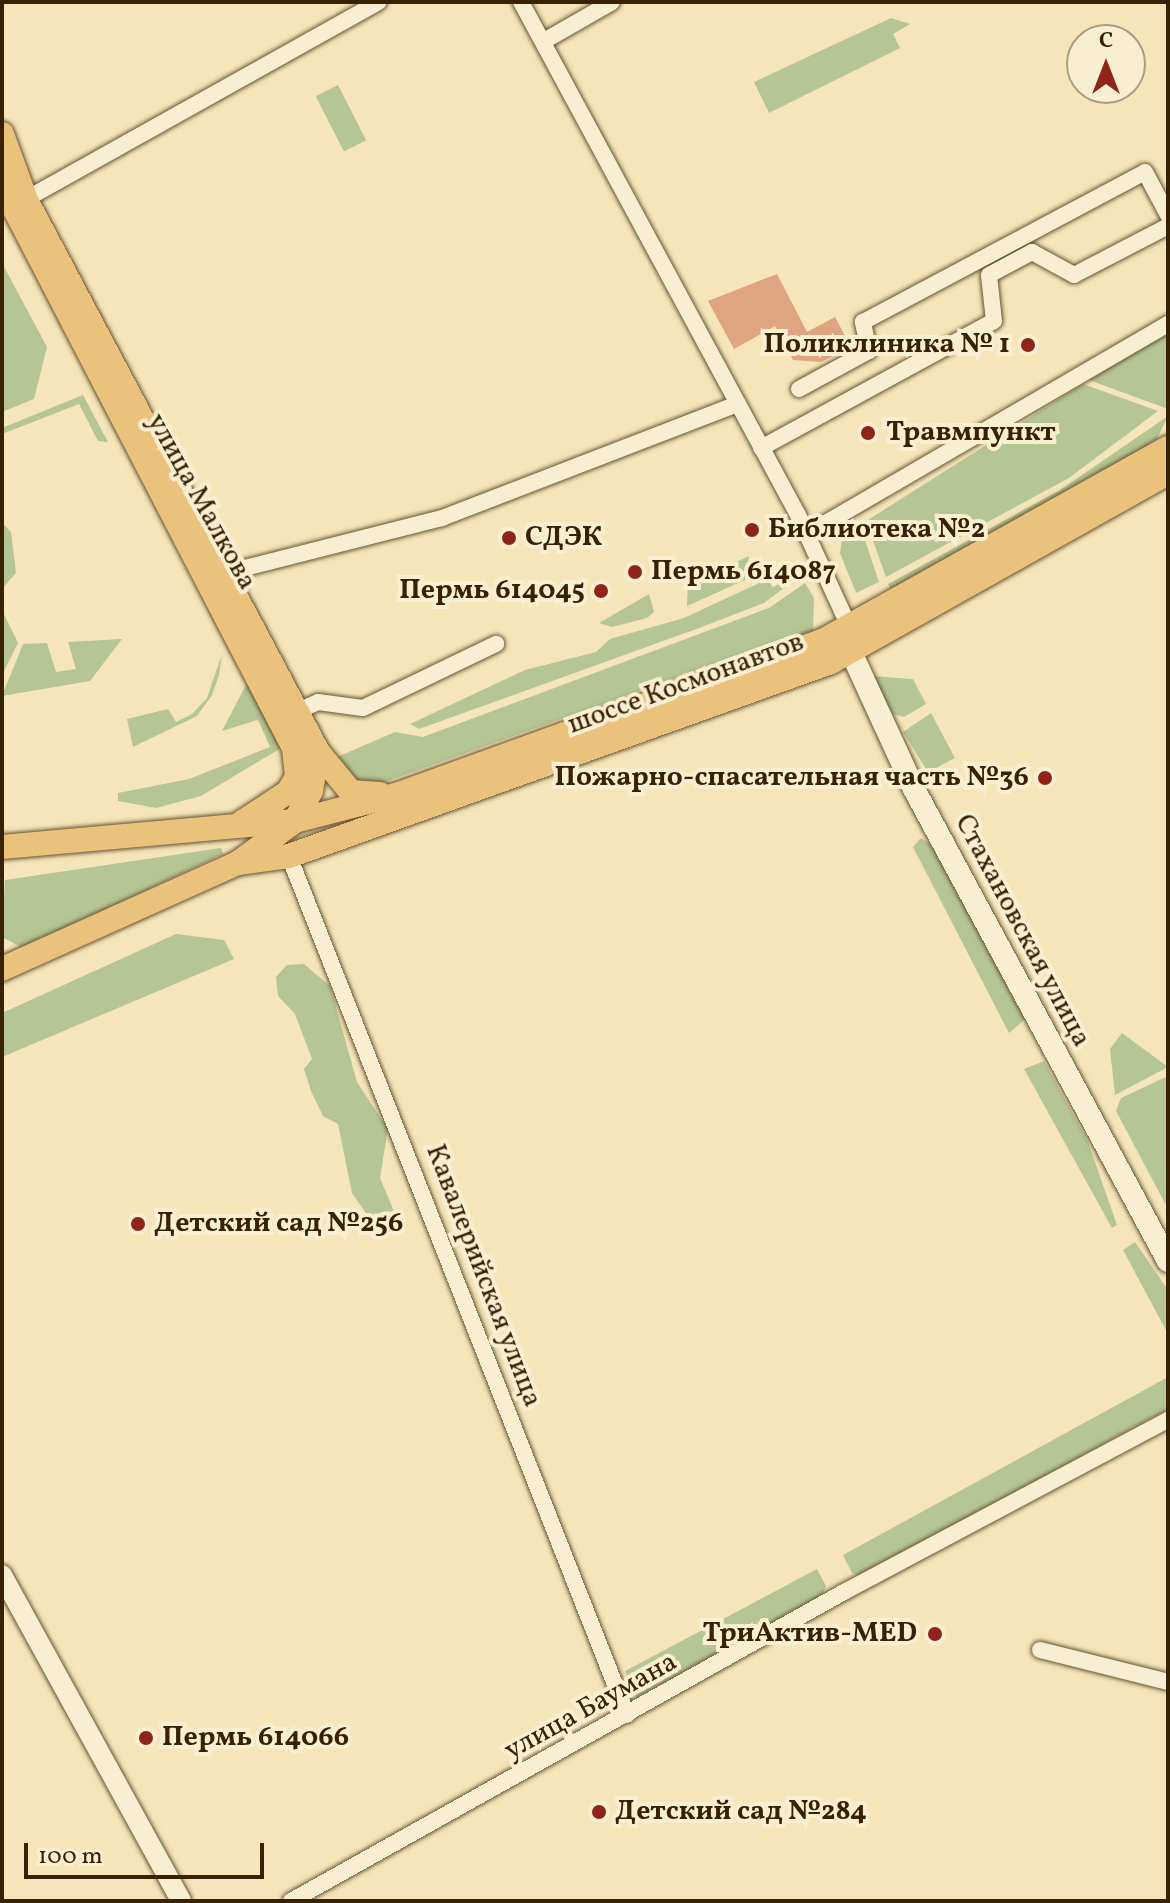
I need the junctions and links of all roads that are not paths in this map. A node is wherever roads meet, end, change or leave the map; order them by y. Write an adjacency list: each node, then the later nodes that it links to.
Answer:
1 (379, 2): 6 (street)
2 (521, 2): 4 (street)
3 (612, 2): 4 (street)
4 (544, 41): 11 (street)
5 (2, 134): 6 (main road, улица Малкова)
6 (13, 198): 15 (main road, улица Малкова); 23 (main road, улица Малкова)
7 (1168, 215): 10 (street)
8 (1168, 226): 12 (street)
9 (1168, 324): 14 (street)
10 (799, 389)
11 (738, 404): 12 (street); 15 (street)
12 (761, 448): 14 (street)
13 (1165, 453): 16 (main road, шоссе Космонавтов); 18 (main road, шоссе Космонавтов)
14 (807, 534): 16 (street)
15 (225, 573): 19 (main road, улица Малкова)
16 (847, 622): 18 (main road); 21 (main road, шоссе Космонавтов)
17 (496, 644): 19 (street)
18 (844, 649): 26 (main road, шоссе Космонавтов); 32 (main road, Стахановская улица)
19 (298, 711): 20 (main road, улица Малкова)
20 (318, 752): 21 (main road, улица Малкова); 22 (main road)
21 (399, 794): 22 (main road, шоссе Космонавтов)
22 (295, 821): 23 (main road, шоссе Космонавтов); 28 (main road, шоссе Космонавтов)
23 (233, 827): 24 (main road, шоссе Космонавтов)
24 (40, 842): 25 (main road, шоссе Космонавтов); 27 (main road)
25 (2, 847)
26 (289, 856): 28 (main road, шоссе Космонавтов); 37 (street, Кавалерийская улица)
27 (2, 859)
28 (238, 863): 30 (main road, шоссе Космонавтов)
29 (2, 947): 30 (main road)
30 (42, 952): 31 (main road, шоссе Космонавтов)
31 (2, 969)
32 (1168, 1261)
33 (1168, 1420): 37 (street, улица Баумана)
34 (2, 1575): 38 (street)
35 (1040, 1650): 36 (street)
36 (1168, 1682)
37 (627, 1715): 39 (street, улица Баумана)
38 (181, 1901)
39 (291, 1901)

